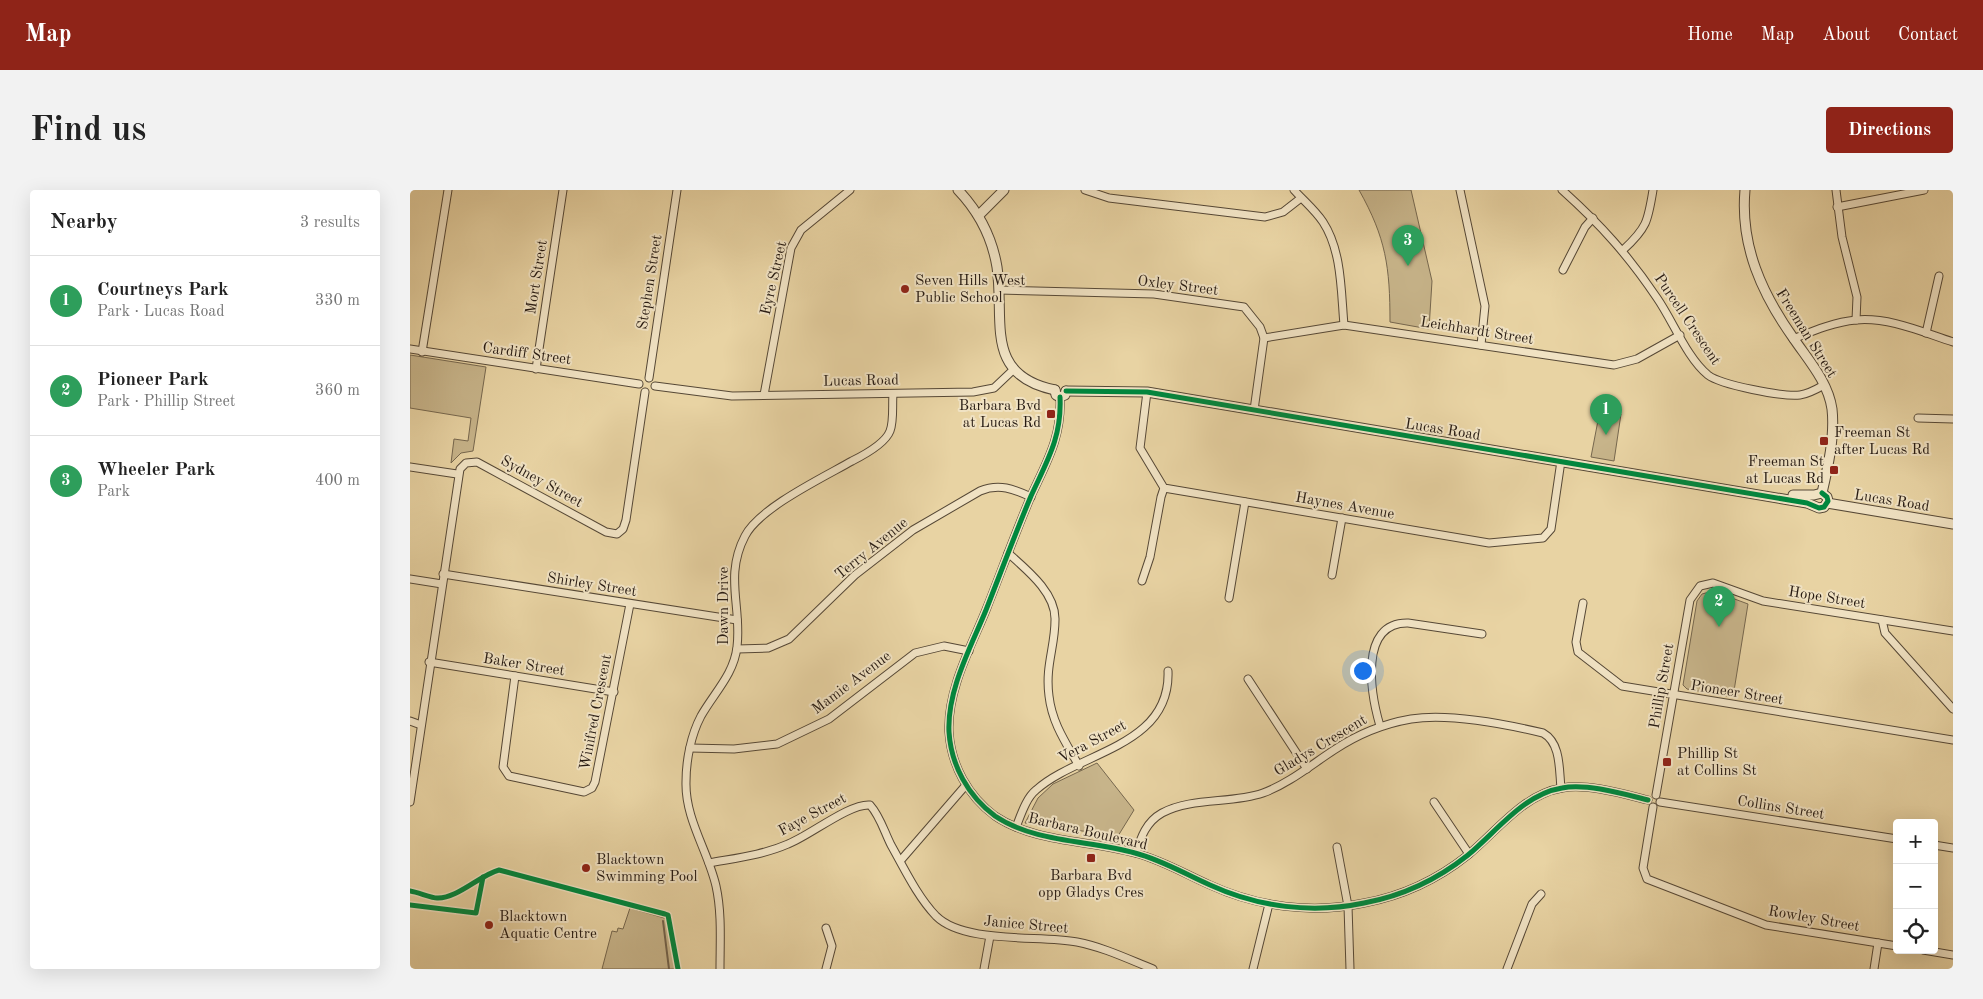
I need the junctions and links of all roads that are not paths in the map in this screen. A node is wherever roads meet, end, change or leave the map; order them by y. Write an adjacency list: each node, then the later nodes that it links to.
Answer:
1 (448, 190): 32 (street)
2 (563, 190): 33 (street, Mort Street)
3 (678, 190): 35 (street, Stephen Street)
4 (850, 190): 43 (street, Eyre Street)
5 (958, 190): 17 (street)
6 (1004, 190): 17 (street)
7 (1085, 190): 15 (street)
8 (1294, 190): 15 (street)
9 (1460, 190): 30 (street)
10 (1562, 190): 18 (street, Purcell Crescent)
11 (1653, 190): 19 (street)
12 (1744, 190): 28 (street, Freeman Street)
13 (1836, 190): 16 (street)
14 (1924, 190): 16 (street)
15 (1301, 198): 24 (street)
16 (1837, 207): 23 (street)
17 (979, 215): 22 (street)
18 (1593, 218): 19 (street, Purcell Crescent); 20 (street)
19 (1624, 250): 26 (street, Purcell Crescent)
20 (1563, 270)
21 (1939, 276): 25 (street)
22 (999, 290): 27 (street, Oxley Street); 34 (street)
23 (1856, 320): 25 (street); 28 (street)
24 (1344, 325): 27 (street, Leichhardt Street); 30 (street, Leichhardt Street)
25 (1926, 333): 29 (street)
26 (1680, 335): 30 (street, Leichhardt Street); 37 (street, Purcell Crescent)
27 (1264, 338): 44 (street)
28 (1793, 339): 37 (street, Freeman Street)
29 (1953, 342)
30 (1481, 345)
31 (410, 349): 32 (street, Cardiff Street)
32 (422, 352): 33 (street, Cardiff Street)
33 (536, 369): 36 (street, Cardiff Street)
34 (1013, 370): 41 (street, Lucas Road); 42 (street, Lucas Road)
35 (649, 378): 36 (street); 38 (street)
36 (639, 384): 39 (street)
37 (1824, 385): 51 (street, Freeman Street)
38 (654, 386): 39 (street); 43 (street, Lucas Road)
39 (645, 392): 49 (street, Sydney Street)
40 (1147, 392): 41 (street, Lucas Road); 44 (street, Lucas Road); 50 (street)
41 (1060, 393): 52 (street, Barbara Boulevard)
42 (892, 394): 43 (street, Lucas Road); 68 (street, Dawn Drive)
43 (764, 395)
44 (1254, 410): 47 (street, Lucas Road)
45 (1918, 418): 46 (street)
46 (1953, 420)
47 (1560, 461): 51 (street, Lucas Road); 55 (street, Lucas Road); 56 (street, Haynes Avenue)
48 (410, 467): 49 (street)
49 (457, 474): 59 (street)
50 (1164, 488): 53 (street, Haynes Avenue); 62 (street)
51 (1818, 494): 54 (street); 55 (street, Freeman Street)
52 (1031, 497): 58 (street, Barbara Boulevard); 72 (street, Terry Avenue)
53 (1245, 502): 56 (street, Haynes Avenue); 65 (street)
54 (1828, 503): 55 (street, Lucas Road); 57 (street, Lucas Road)
55 (1814, 505)
56 (1342, 518): 60 (street)
57 (1953, 524)
58 (1008, 553): 73 (street, Barbara Boulevard); 86 (street)
59 (443, 574): 63 (street); 67 (street, Shirley Street)
60 (1332, 575)
61 (410, 579): 63 (street)
62 (1142, 581)
63 (442, 584): 74 (street)
64 (1700, 586): 69 (street, Hope Street); 79 (street, Phillip Street)
65 (1229, 598)
66 (1582, 602): 79 (street, Pioneer Street)
67 (630, 604): 68 (street, Shirley Street); 78 (street, Winifred Crescent)
68 (736, 620): 72 (street, Dawn Drive)
69 (1882, 620): 70 (street, Hope Street); 80 (street)
70 (1953, 631)
71 (1482, 634): 83 (street)
72 (737, 649): 85 (street, Dawn Drive)
73 (969, 651): 85 (street, Mamie Avenue); 88 (street, Barbara Boulevard)
74 (429, 662): 76 (street, Baker Street); 82 (street)
75 (1168, 671): 86 (street, Vera Street)
76 (515, 676): 78 (street, Baker Street); 78 (street, Winifred Crescent)
77 (1248, 679): 87 (street)
78 (614, 692)
79 (1673, 695): 84 (street, Pioneer Street); 90 (street, Phillip Street)
80 (1953, 709)
81 (410, 721): 82 (street)
82 (421, 725): 92 (street)
83 (1380, 726): 87 (street, Gladys Crescent); 89 (street, Gladys Crescent)
84 (1953, 740)
85 (690, 748): 105 (street, Dawn Drive)
86 (1079, 766): 97 (street, Vera Street)
87 (1307, 769): 102 (street, Gladys Crescent)
88 (966, 785): 97 (street, Barbara Boulevard); 104 (street)
89 (1561, 788): 91 (street, Barbara Boulevard); 103 (street, Barbara Boulevard)
90 (1656, 795): 91 (street); 94 (street)
91 (1648, 800): 96 (street)
92 (410, 802)
93 (1434, 802): 103 (street)
94 (1660, 802): 96 (street); 98 (street, Collins Street)
95 (870, 805): 104 (street, Janice Street); 105 (street, Faye Street)
96 (1653, 806): 111 (street, Rowley Street)
97 (1016, 827): 102 (street, Barbara Boulevard)
98 (1893, 838)
99 (1938, 846): 101 (street)
100 (1337, 847): 108 (street)
101 (1953, 848)
102 (1136, 853): 107 (street, Barbara Boulevard)
103 (1469, 854): 108 (street, Barbara Boulevard)
104 (901, 860): 110 (street, Janice Street)
105 (709, 863): 115 (street, Dawn Drive)
106 (1541, 894): 121 (street)
107 (1269, 904): 108 (street, Barbara Boulevard); 119 (street)
108 (1348, 906): 120 (street)
109 (826, 928): 116 (street)
110 (990, 936): 117 (street); 118 (street, Janice Street)
111 (1878, 943): 112 (street, Rowley Street); 122 (street)
112 (1893, 945)
113 (1938, 952): 114 (street)
114 (1953, 955)
115 (720, 969)
116 (826, 969)
117 (984, 969)
118 (1153, 969)
119 (1254, 969)
120 (1350, 969)
121 (1507, 969)
122 (1874, 969)

